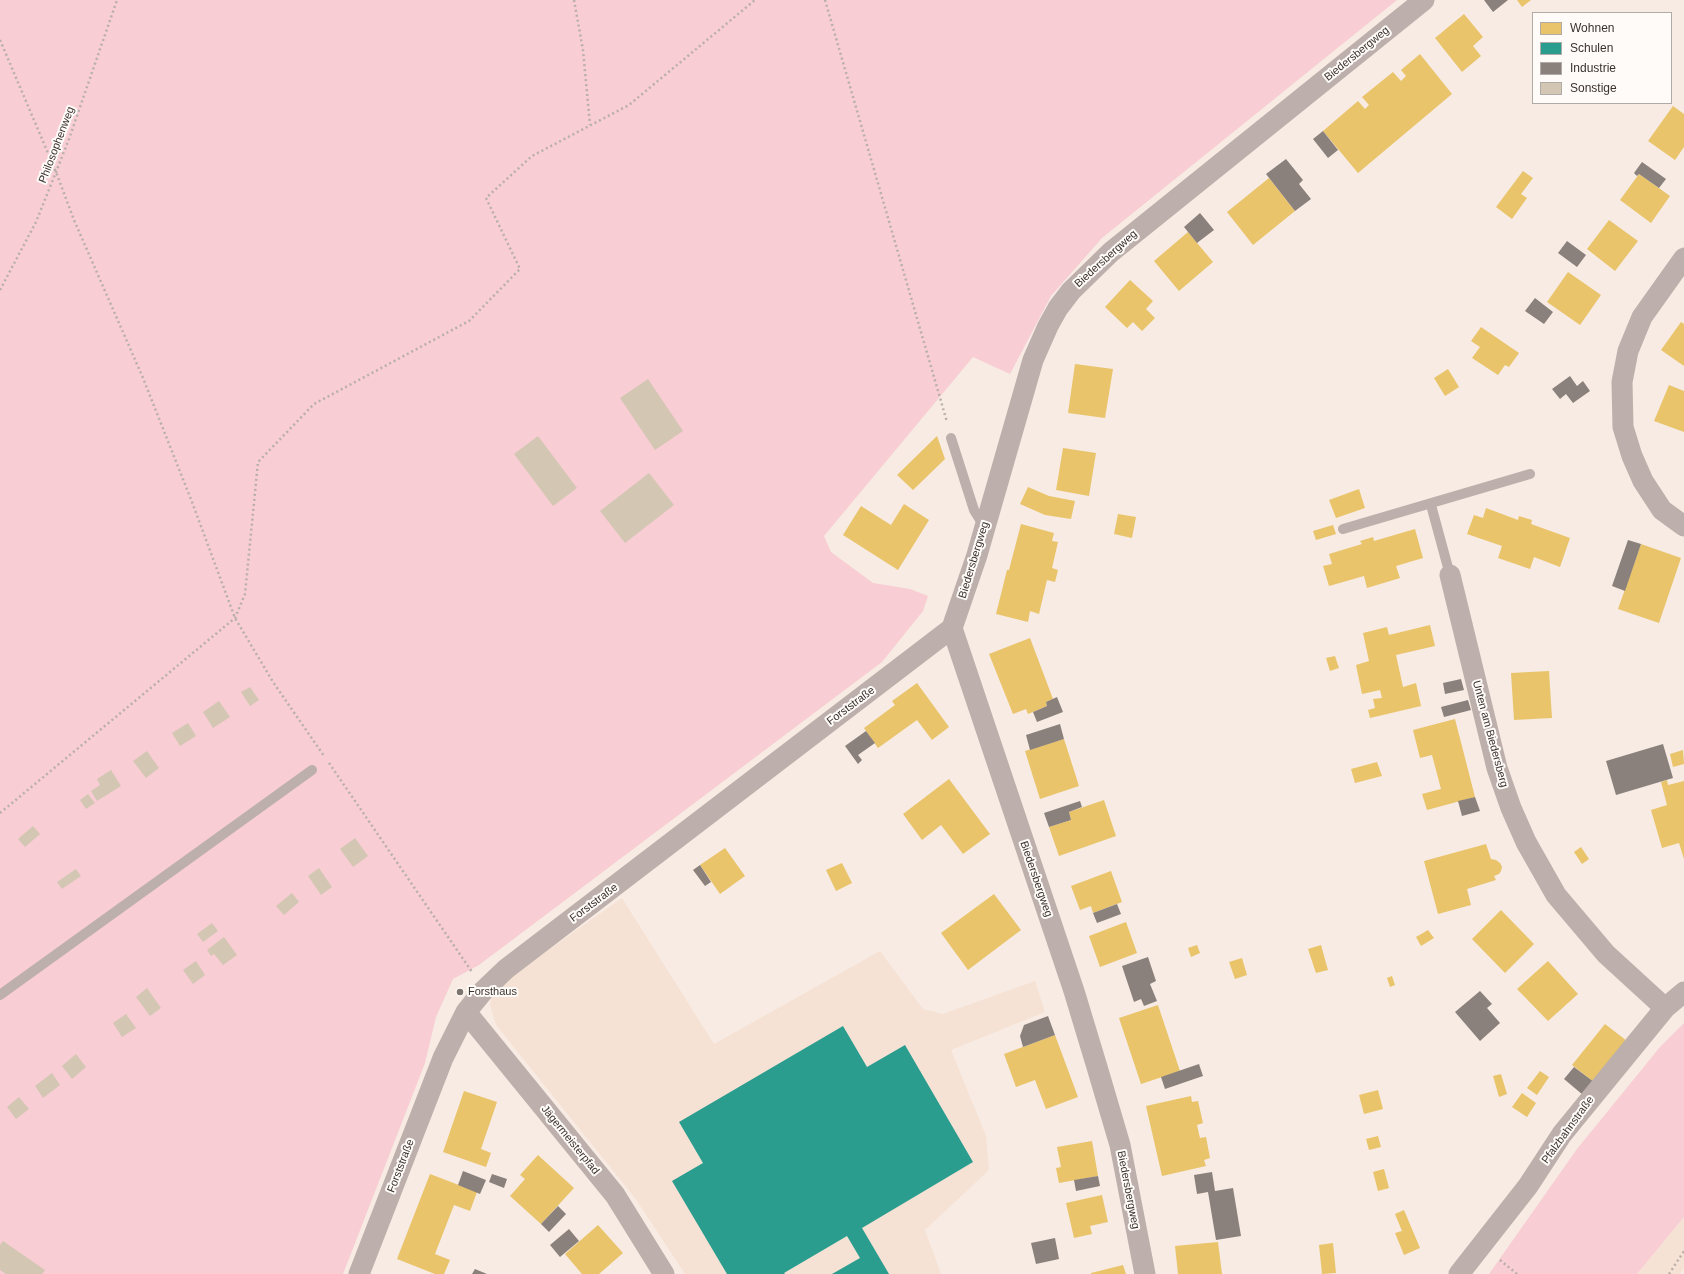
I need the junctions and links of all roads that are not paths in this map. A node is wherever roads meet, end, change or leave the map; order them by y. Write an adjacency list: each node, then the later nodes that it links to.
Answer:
1 (1424, 0): 7 (street, Biedersbergweg)
2 (1684, 258): 6 (street)
3 (951, 438): 7 (lane)
4 (1530, 474): 5 (lane)
5 (1431, 505): 8 (lane); 9 (lane)
6 (1684, 526)
7 (985, 528): 10 (street, Biedersbergweg)
8 (1343, 529)
9 (1450, 575): 14 (street, Unten am Biedersberg)
10 (952, 628): 15 (street, Forststraße); 18 (street, Biedersbergweg)
11 (312, 770): 13 (lane)
12 (1684, 992): 14 (street, Pfalzbahnstraße)
13 (0, 995)
14 (1665, 1008): 19 (street, Pfalzbahnstraße)
15 (466, 1012): 16 (street, Forststraße); 17 (street, Jägermeisterpfad)
16 (359, 1274)
17 (664, 1274)
18 (1145, 1274)
19 (1459, 1274)

